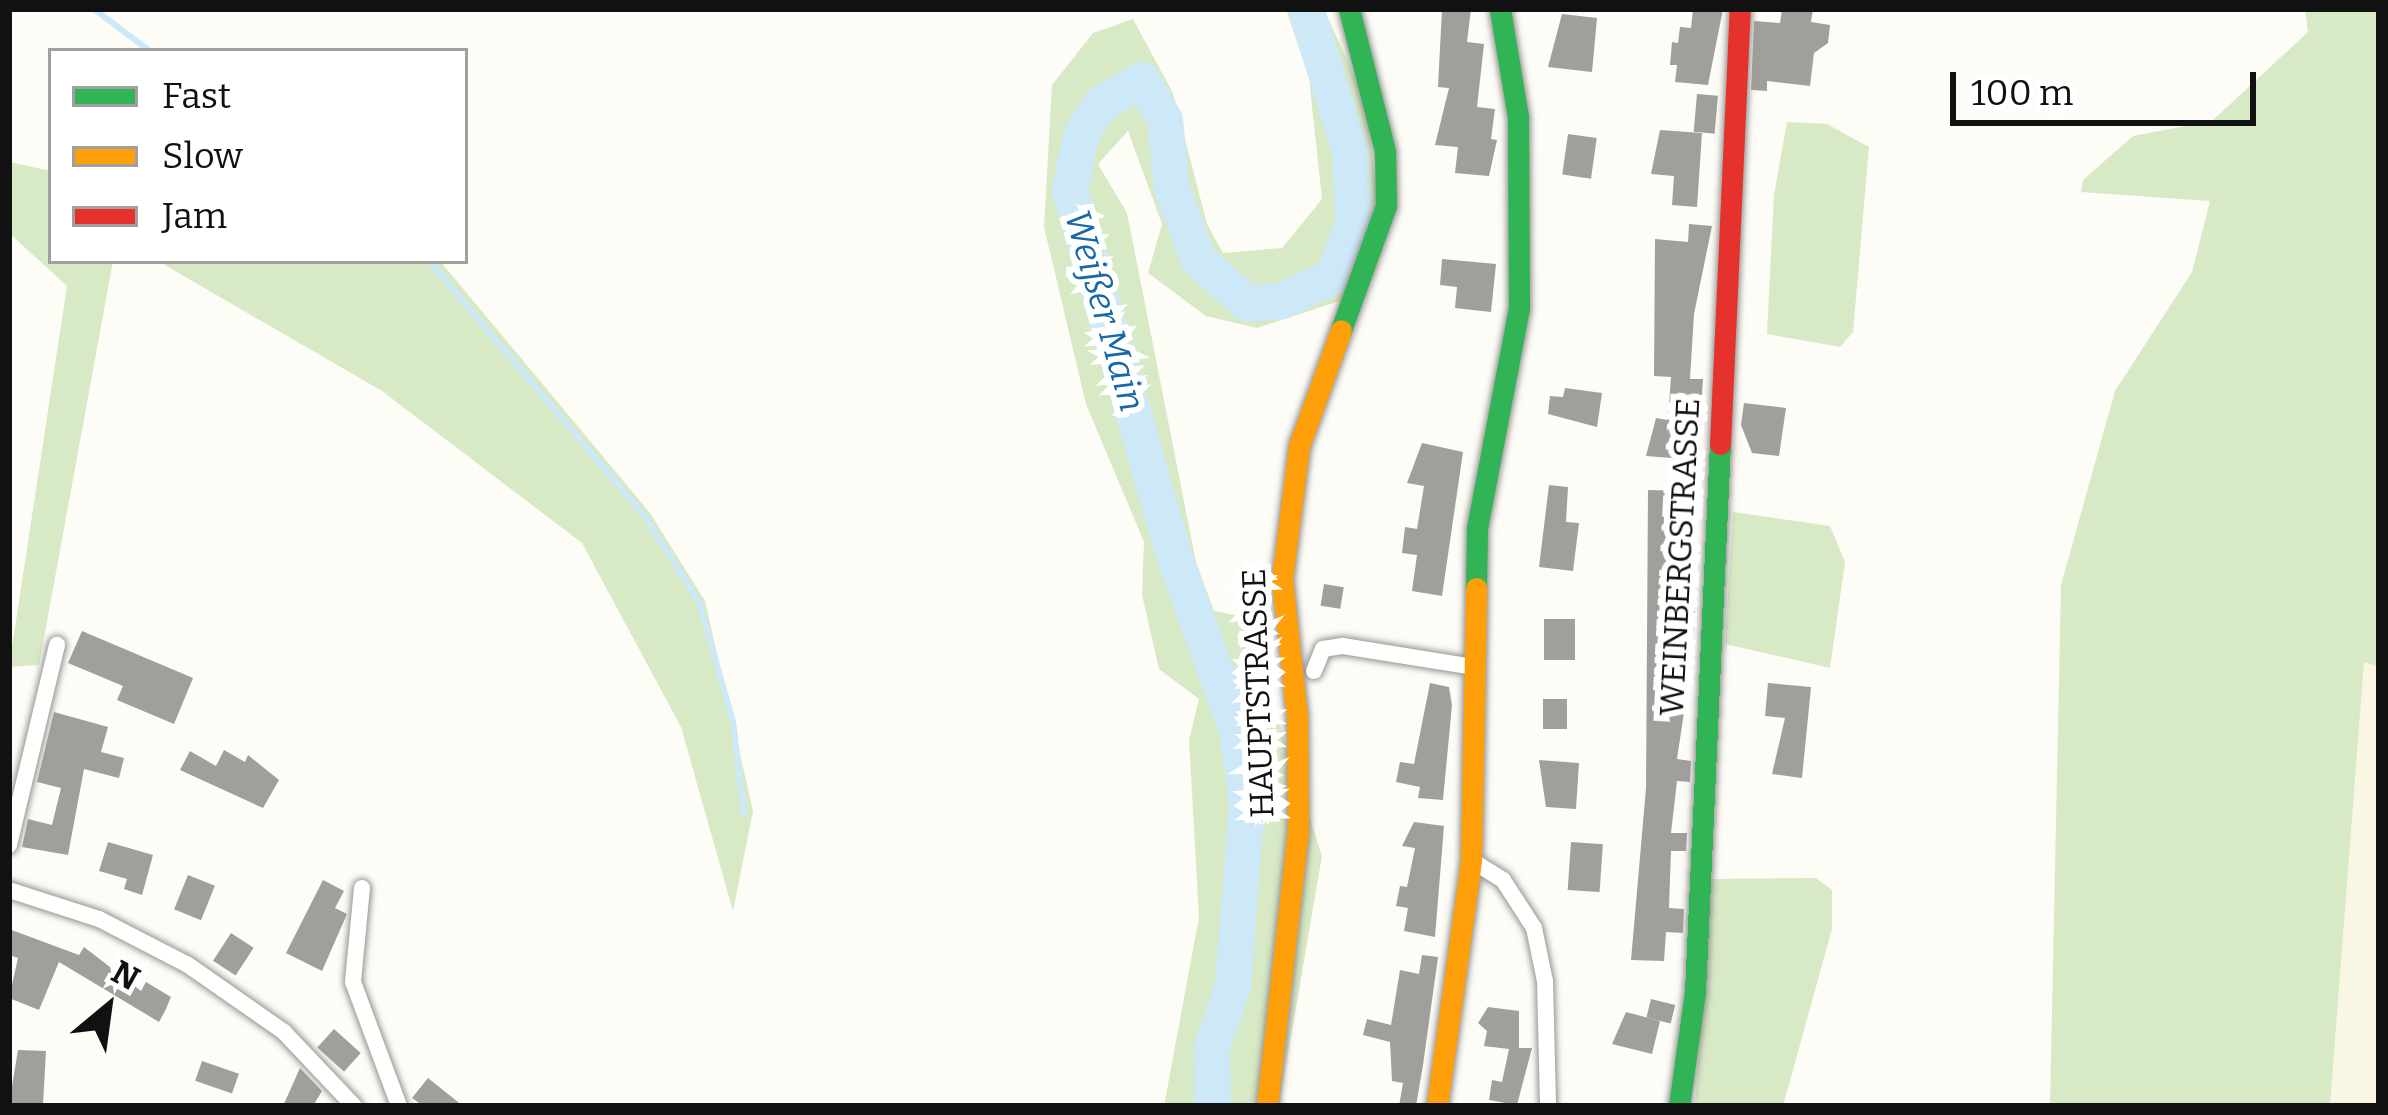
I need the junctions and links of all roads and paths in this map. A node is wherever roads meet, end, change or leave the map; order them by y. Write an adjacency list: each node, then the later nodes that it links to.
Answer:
1 (1349, 9): 13 (street, HAUPTSTRASSE)
2 (1500, 9): 5 (street)
3 (1740, 9): 16 (street, WEINBERGSTRASSE)
4 (57, 645): 7 (street)
5 (1468, 666): 6 (street); 8 (street)
6 (1314, 671)
7 (9, 845)
8 (1471, 860): 14 (street); 15 (street)
9 (362, 888): 12 (street)
10 (9, 890): 11 (street)
11 (354, 1106)
12 (399, 1106)
13 (1267, 1106)
14 (1437, 1106)
15 (1548, 1106)
16 (1678, 1106)

